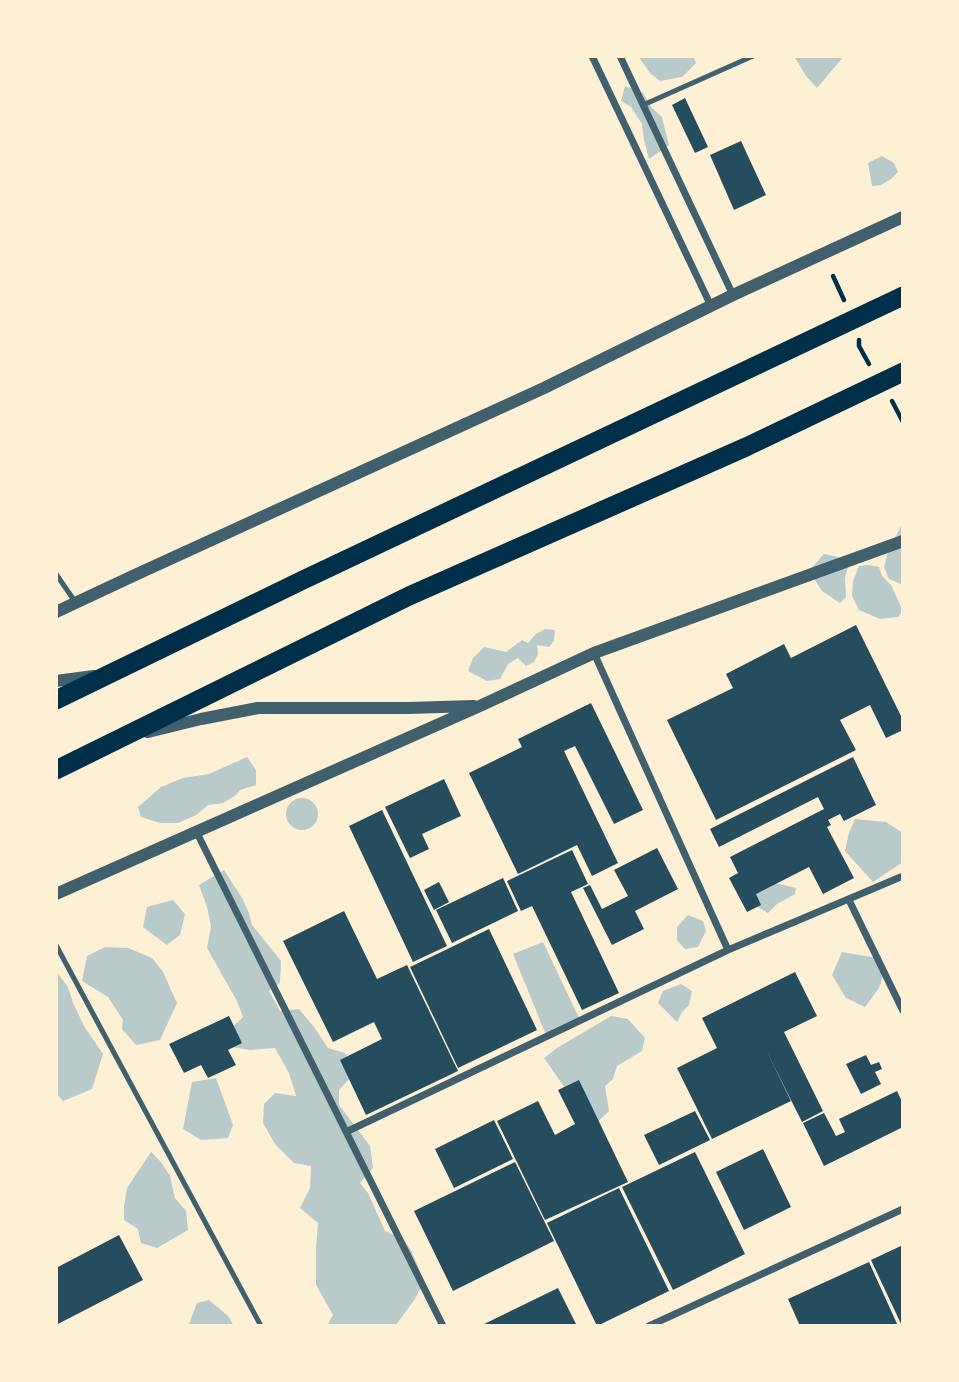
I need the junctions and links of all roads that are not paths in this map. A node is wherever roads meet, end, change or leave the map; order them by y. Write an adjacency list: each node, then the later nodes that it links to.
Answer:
1 (592, 56): 8 (street)
2 (620, 56): 4 (street)
3 (753, 56): 4 (lane)
4 (643, 105): 6 (street)
5 (903, 217): 6 (street)
6 (733, 295): 8 (street)
7 (903, 296): 15 (highway)
8 (711, 306): 12 (street)
9 (903, 372): 19 (highway)
10 (903, 541): 14 (street)
11 (56, 574): 12 (lane)
12 (76, 603): 13 (street)
13 (56, 612)
14 (594, 653): 18 (street); 26 (street)
15 (115, 673): 16 (street); 17 (highway)
16 (56, 681)
17 (56, 700)
18 (482, 705): 19 (street); 21 (street)
19 (120, 739): 20 (highway)
20 (56, 770)
21 (196, 831): 23 (street); 28 (street)
22 (903, 876): 24 (street)
23 (56, 894)
24 (849, 900): 26 (street); 27 (street)
25 (56, 946): 30 (lane)
26 (728, 950): 28 (street)
27 (903, 1011)
28 (346, 1132): 31 (street)
29 (903, 1209): 32 (street)
30 (261, 1326)
31 (443, 1326)
32 (649, 1326)

